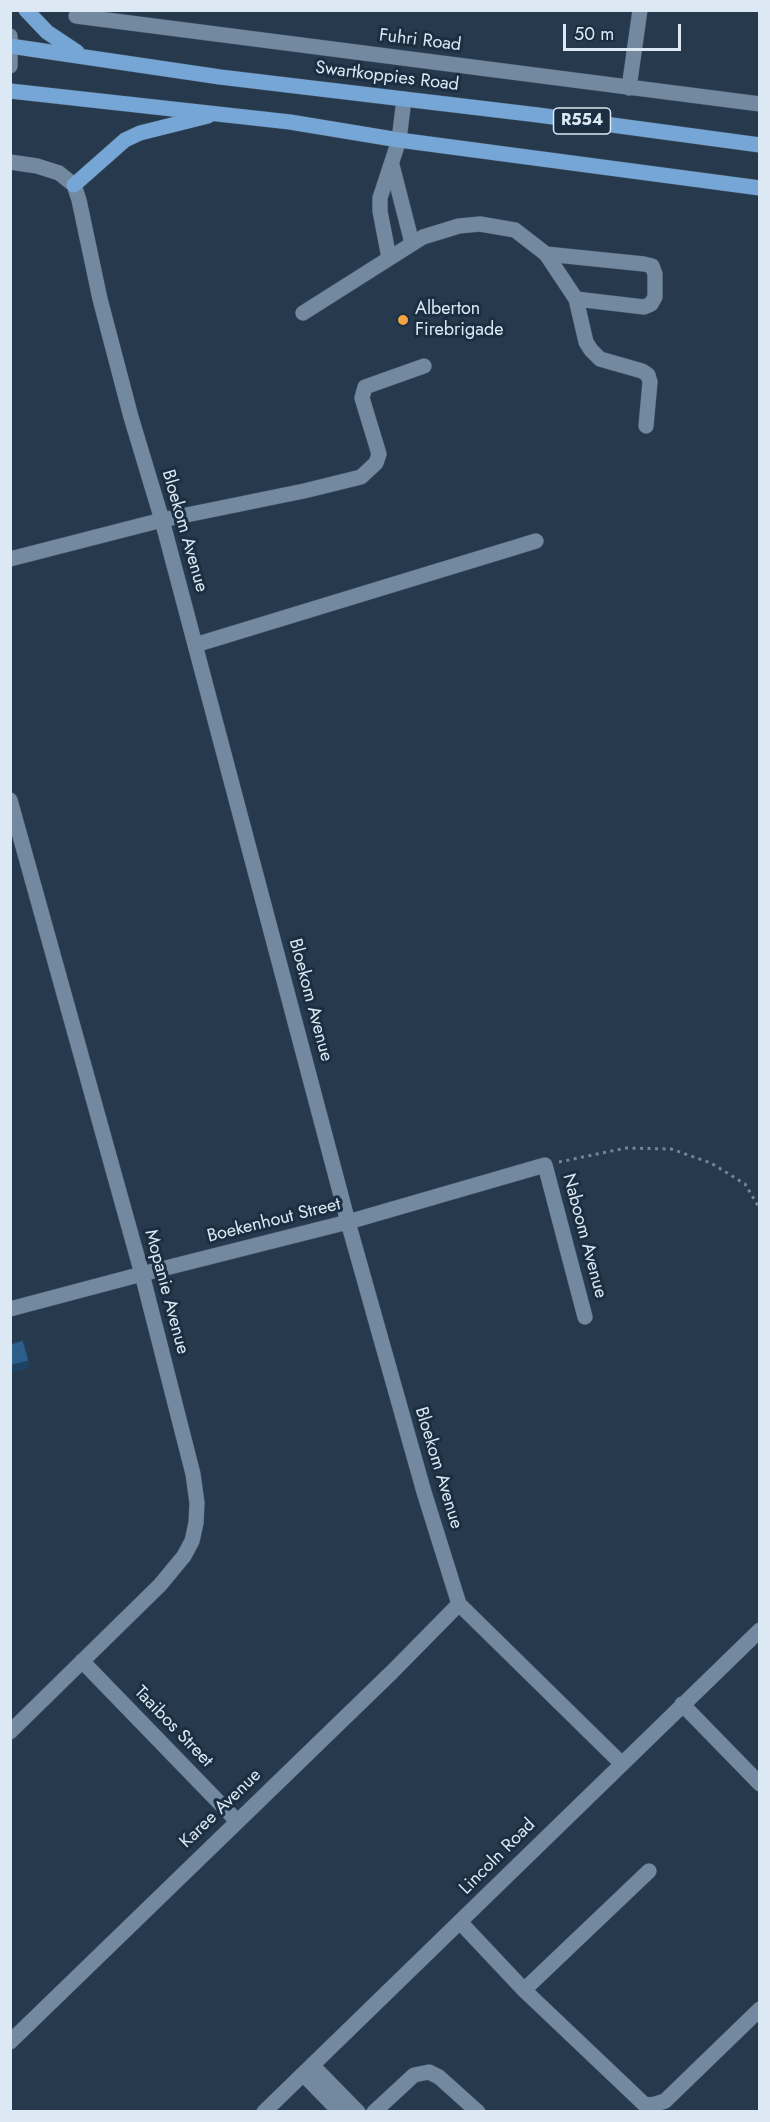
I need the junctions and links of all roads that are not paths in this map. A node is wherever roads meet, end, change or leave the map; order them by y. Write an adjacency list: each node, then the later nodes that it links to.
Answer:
1 (26, 10): 5 (main road)
2 (640, 10): 7 (street)
3 (76, 16): 7 (street, Fuhri Road)
4 (11, 42): 5 (main road, Swartkoppies Road / R554); 6 (street)
5 (85, 56): 9 (main road, Swartkoppies Road / R554)
6 (10, 66)
7 (629, 88): 10 (street, Fuhri Road)
8 (10, 91): 11 (main road, R554)
9 (404, 99): 12 (street); 13 (main road, Swartkoppies Road / R554)
10 (759, 104)
11 (220, 113): 12 (main road, R554); 16 (main road)
12 (399, 140): 15 (street); 17 (main road, R554)
13 (759, 145)
14 (10, 162): 16 (street)
15 (392, 165): 18 (street); 20 (street)
16 (74, 185): 25 (street, Bloekom Avenue)
17 (759, 188)
18 (412, 243): 19 (street); 20 (street)
19 (546, 254): 21 (street); 21 (street)
20 (389, 258): 22 (street)
21 (576, 299): 24 (street)
22 (303, 312)
23 (424, 366): 25 (street)
24 (646, 426)
25 (162, 520): 27 (street); 28 (street, Bloekom Avenue)
26 (536, 541): 28 (street)
27 (10, 559)
28 (195, 645): 31 (street, Bloekom Avenue)
29 (10, 800): 32 (street, Mopanie Avenue)
30 (545, 1165): 31 (street, Boekenhout Street); 34 (street, Naboom Avenue)
31 (348, 1222): 32 (street, Boekenhout Street); 35 (street, Bloekom Avenue)
32 (142, 1274): 33 (street, Boekenhout Street); 37 (street, Mopanie Avenue)
33 (10, 1309)
34 (585, 1317)
35 (459, 1604): 40 (street, Bloekom Avenue); 43 (street, Karee Avenue)
36 (759, 1630): 38 (street, Lincoln Road)
37 (82, 1661): 39 (street, Mopanie Avenue); 43 (street, Taaibos Street)
38 (682, 1704): 40 (street, Lincoln Road); 42 (street)
39 (10, 1732)
40 (621, 1763): 45 (street, Lincoln Road)
41 (759, 1763): 42 (street)
42 (754, 1779)
43 (237, 1821): 48 (street, Karee Avenue)
44 (649, 1872): 46 (street)
45 (460, 1922): 46 (street); 49 (street, Lincoln Road)
46 (524, 1990): 47 (street)
47 (759, 2009)
48 (10, 2042)
49 (307, 2069): 50 (street, Lincoln Road); 51 (street); 52 (street)
50 (264, 2112)
51 (340, 2112)
52 (358, 2112)
53 (374, 2112): 54 (street)
54 (478, 2112)

